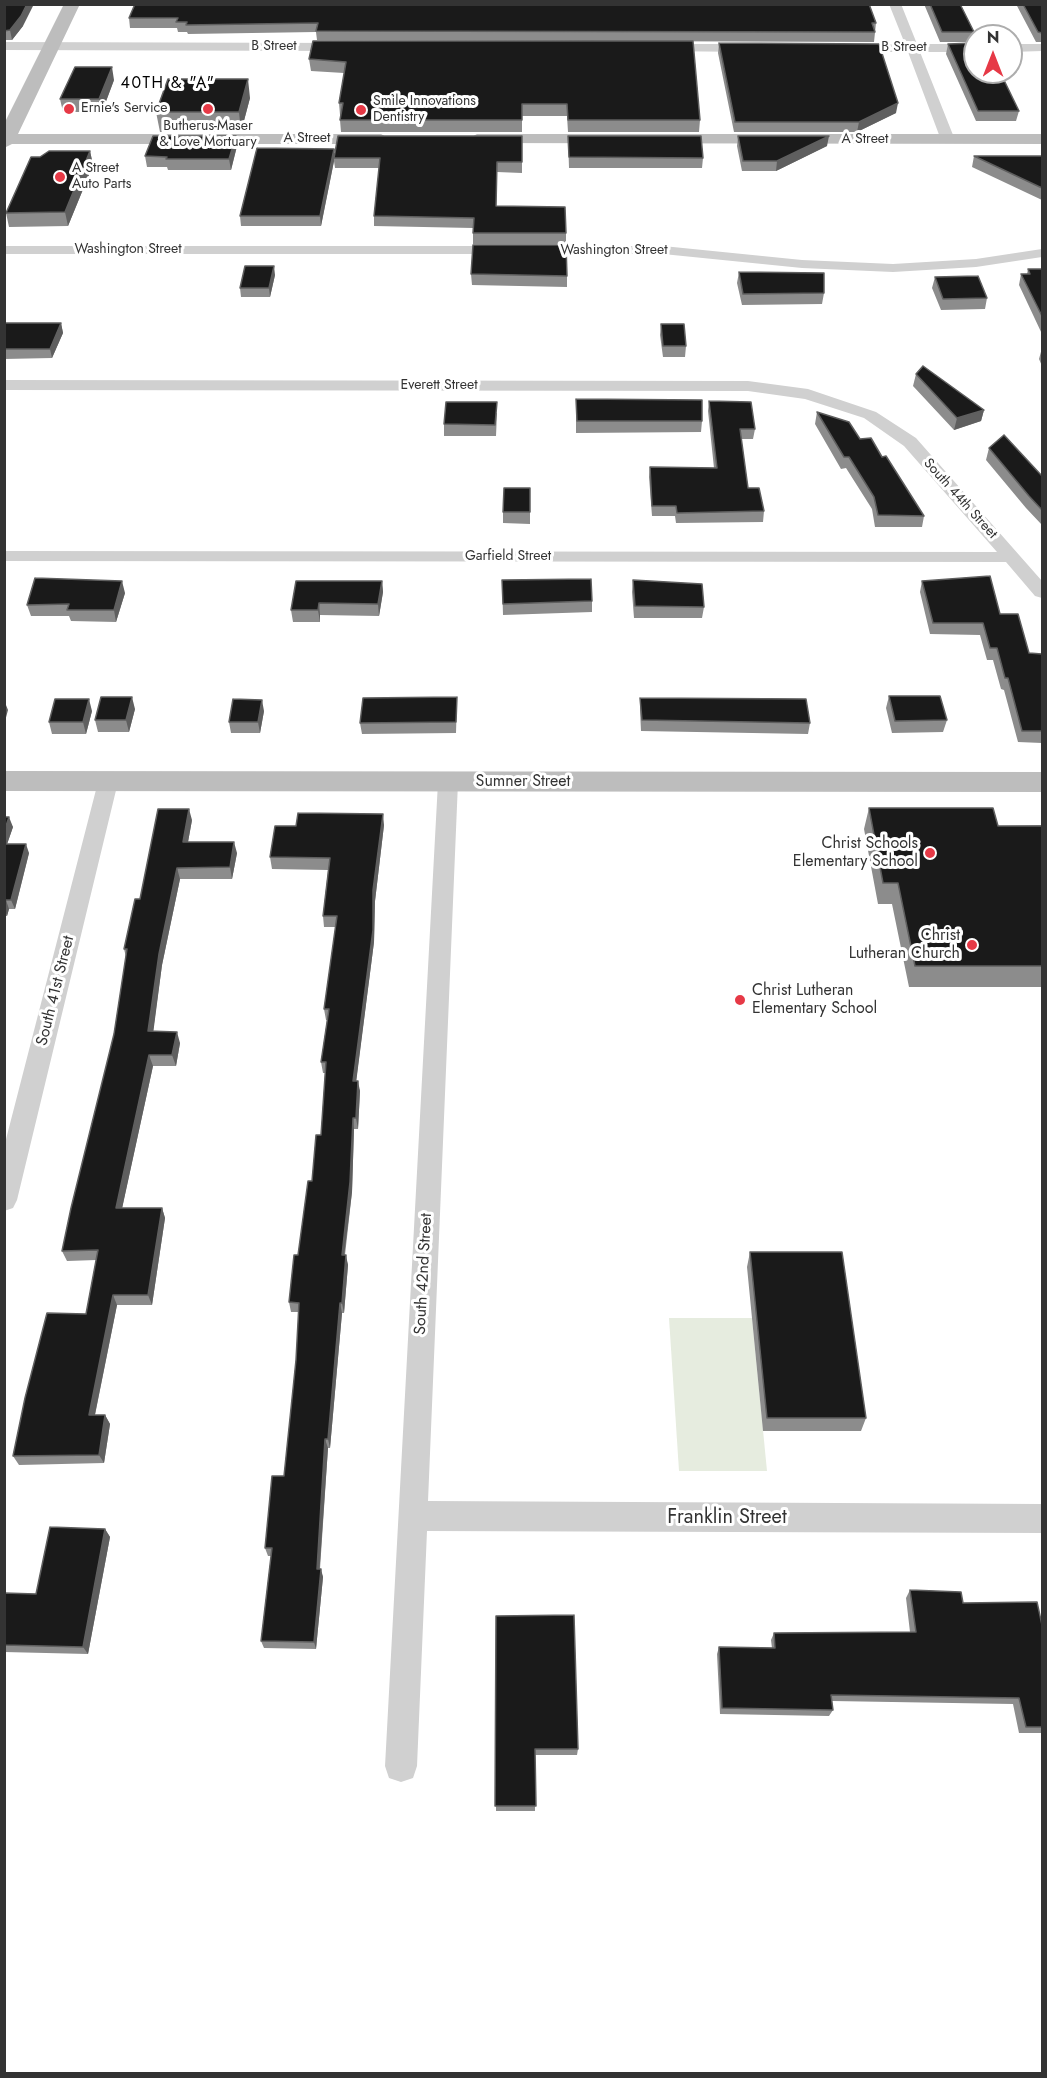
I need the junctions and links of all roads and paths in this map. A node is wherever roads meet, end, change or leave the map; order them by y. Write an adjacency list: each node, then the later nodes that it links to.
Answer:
1 (72, 4): 4 (main road)
2 (895, 4): 9 (street)
3 (4, 46): 4 (street, B Street)
4 (51, 46): 5 (street, B Street); 15 (main road)
5 (357, 47)
6 (652, 48): 7 (street)
7 (770, 48)
8 (841, 48): 9 (street, B Street)
9 (912, 48): 10 (street, B Street); 16 (street)
10 (963, 48)
11 (1023, 48): 12 (street)
12 (1042, 48)
13 (398, 139): 15 (main road, A Street)
14 (458, 139): 16 (main road, A Street)
15 (5, 140)
16 (948, 140): 17 (main road, A Street)
17 (1042, 140)
18 (4, 249): 19 (street, Washington Street)
19 (1042, 253)
20 (4, 385): 21 (street, Everett Street)
21 (870, 415): 23 (street, South 44th Street)
22 (4, 556): 23 (street, Garfield Street)
23 (1012, 557): 24 (street, South 44th Street)
24 (1042, 592)
25 (4, 781): 26 (main road, Sumner Street)
26 (108, 782): 27 (main road, Sumner Street); 29 (street, South 41st Street)
27 (448, 782): 28 (main road, Sumner Street); 30 (street, South 42nd Street)
28 (1042, 782)
29 (4, 1200)
30 (412, 1516): 31 (street, Franklin Street); 32 (street, South 42nd Street)
31 (1042, 1519)
32 (401, 1766)

